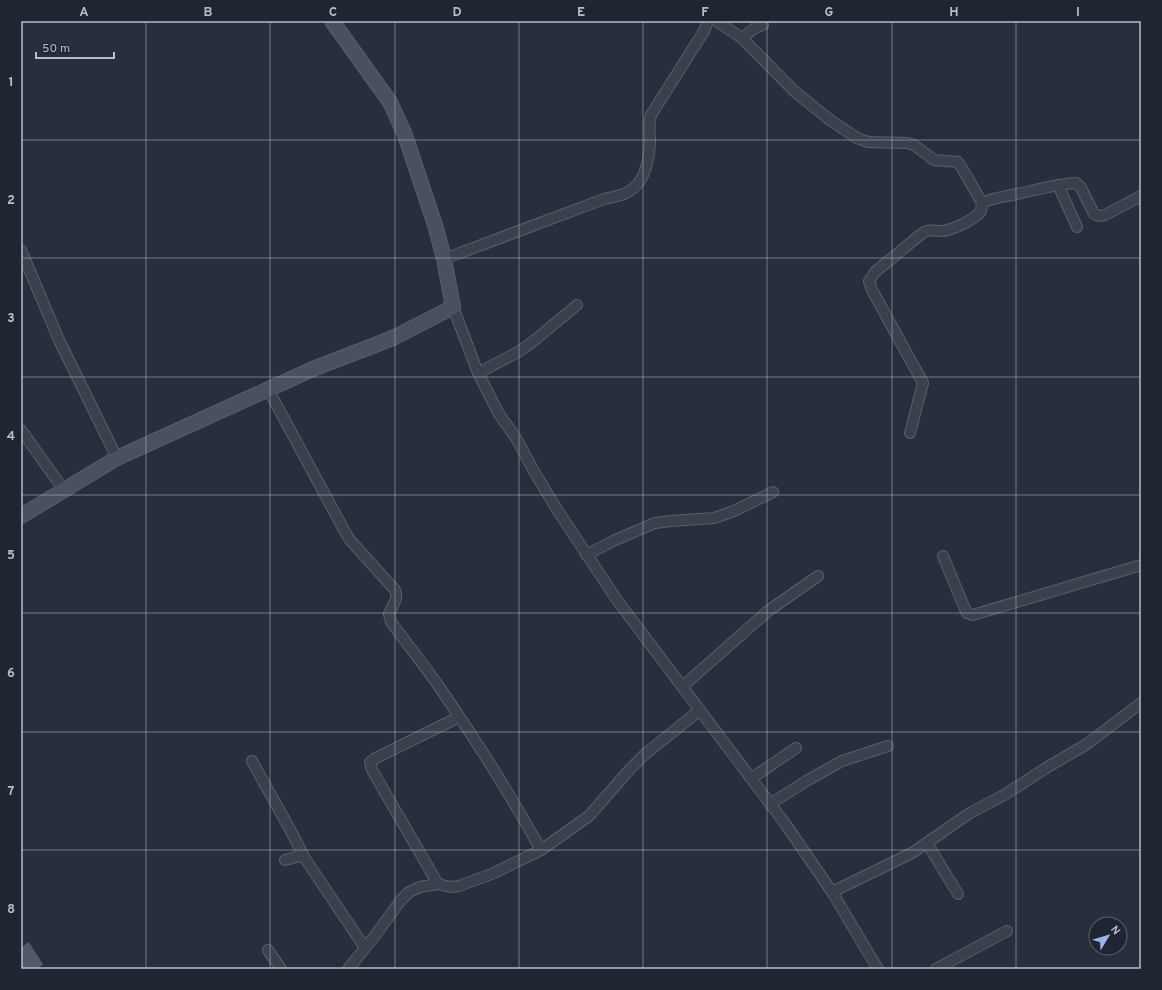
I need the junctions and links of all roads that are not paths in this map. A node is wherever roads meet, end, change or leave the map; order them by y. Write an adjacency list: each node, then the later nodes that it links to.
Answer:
1 (332, 21): 11 (street)
2 (708, 21): 11 (street)
3 (716, 21): 5 (street)
4 (763, 24): 5 (street)
5 (742, 38): 8 (street)
6 (1058, 185): 7 (street); 8 (street); 9 (street)
7 (1141, 196)
8 (982, 203): 17 (street)
9 (1077, 227)
10 (21, 250): 18 (street)
11 (444, 259): 13 (street)
12 (577, 305): 14 (street)
13 (453, 307): 14 (street); 15 (street)
14 (478, 373): 22 (street)
15 (268, 389): 18 (street); 29 (street)
16 (21, 430): 19 (street)
17 (910, 433)
18 (117, 458): 19 (street)
19 (64, 490): 21 (street)
20 (773, 492): 22 (street)
21 (21, 516)
22 (586, 555): 26 (street)
23 (943, 556): 24 (street)
24 (1141, 565)
25 (818, 576): 26 (street)
26 (682, 687): 28 (street)
27 (1141, 703): 35 (street)
28 (700, 710): 33 (street); 36 (street)
29 (459, 717): 36 (street); 39 (street)
30 (888, 746): 34 (street)
31 (796, 748): 33 (street)
32 (252, 761): 37 (street)
33 (752, 778): 34 (street)
34 (770, 804): 40 (street)
35 (927, 843): 40 (street); 41 (street)
36 (541, 850): 39 (street)
37 (304, 857): 38 (street); 43 (street)
38 (285, 860)
39 (438, 884): 43 (street)
40 (832, 892): 47 (street)
41 (958, 894)
42 (1007, 931): 48 (street)
43 (365, 948): 46 (street)
44 (268, 950): 45 (street)
45 (281, 969)
46 (348, 969)
47 (878, 969)
48 (936, 969)

